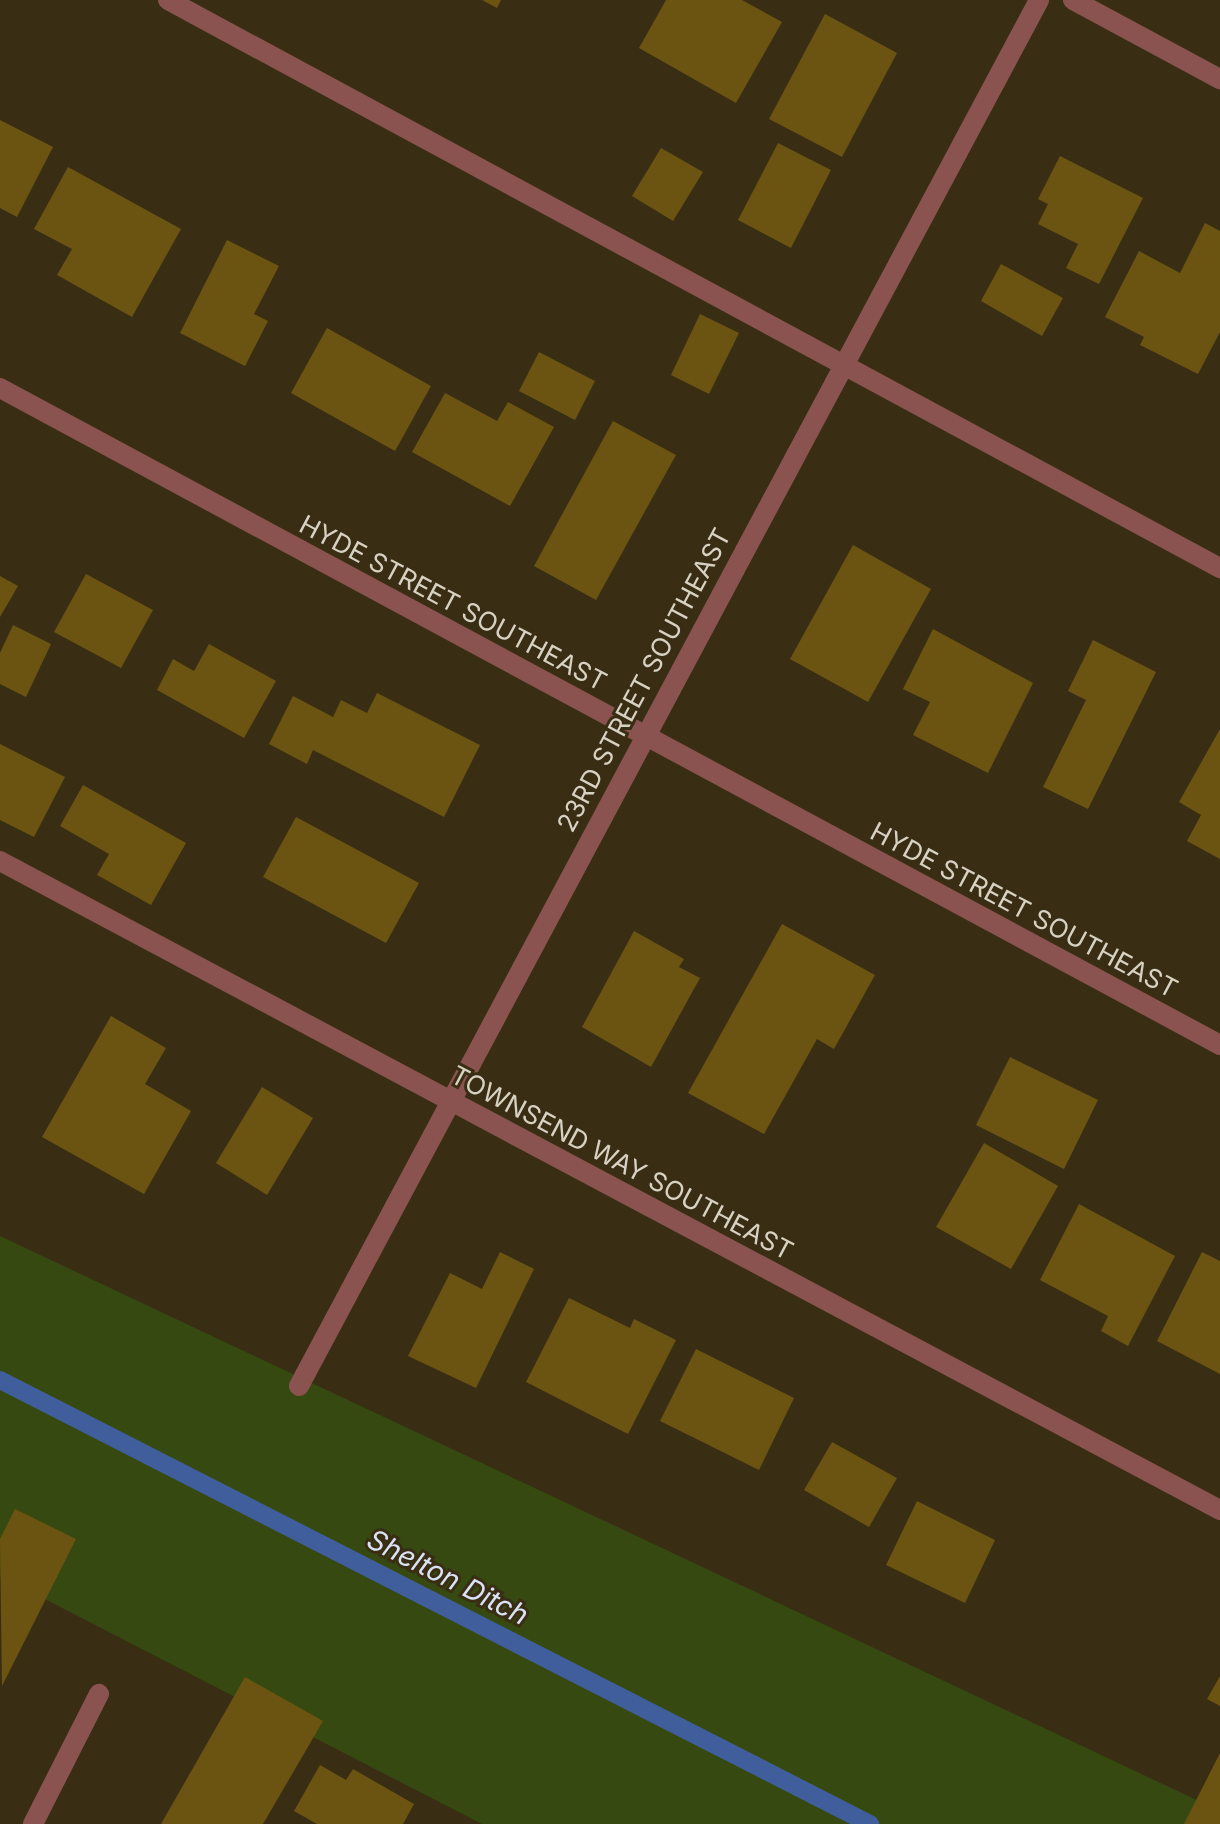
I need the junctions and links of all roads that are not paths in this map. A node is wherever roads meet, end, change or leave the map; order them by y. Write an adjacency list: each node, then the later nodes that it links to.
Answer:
1 (168, 0): 5 (street)
2 (1039, 0): 5 (street, 23RD STREET SOUTHEAST)
3 (1073, 0): 4 (street)
4 (1220, 79)
5 (841, 365): 7 (street); 8 (street, 23RD STREET SOUTHEAST)
6 (0, 388): 8 (street, HYDE STREET SOUTHEAST)
7 (1220, 568)
8 (644, 735): 10 (street, HYDE STREET SOUTHEAST); 11 (street, 23RD STREET SOUTHEAST)
9 (0, 861): 11 (street, TOWNSEND WAY SOUTHEAST)
10 (1220, 1045)
11 (451, 1101): 12 (street, 23RD STREET SOUTHEAST); 13 (street, TOWNSEND WAY SOUTHEAST)
12 (299, 1386)
13 (1220, 1510)
14 (99, 1694): 15 (street)
15 (33, 1824)

